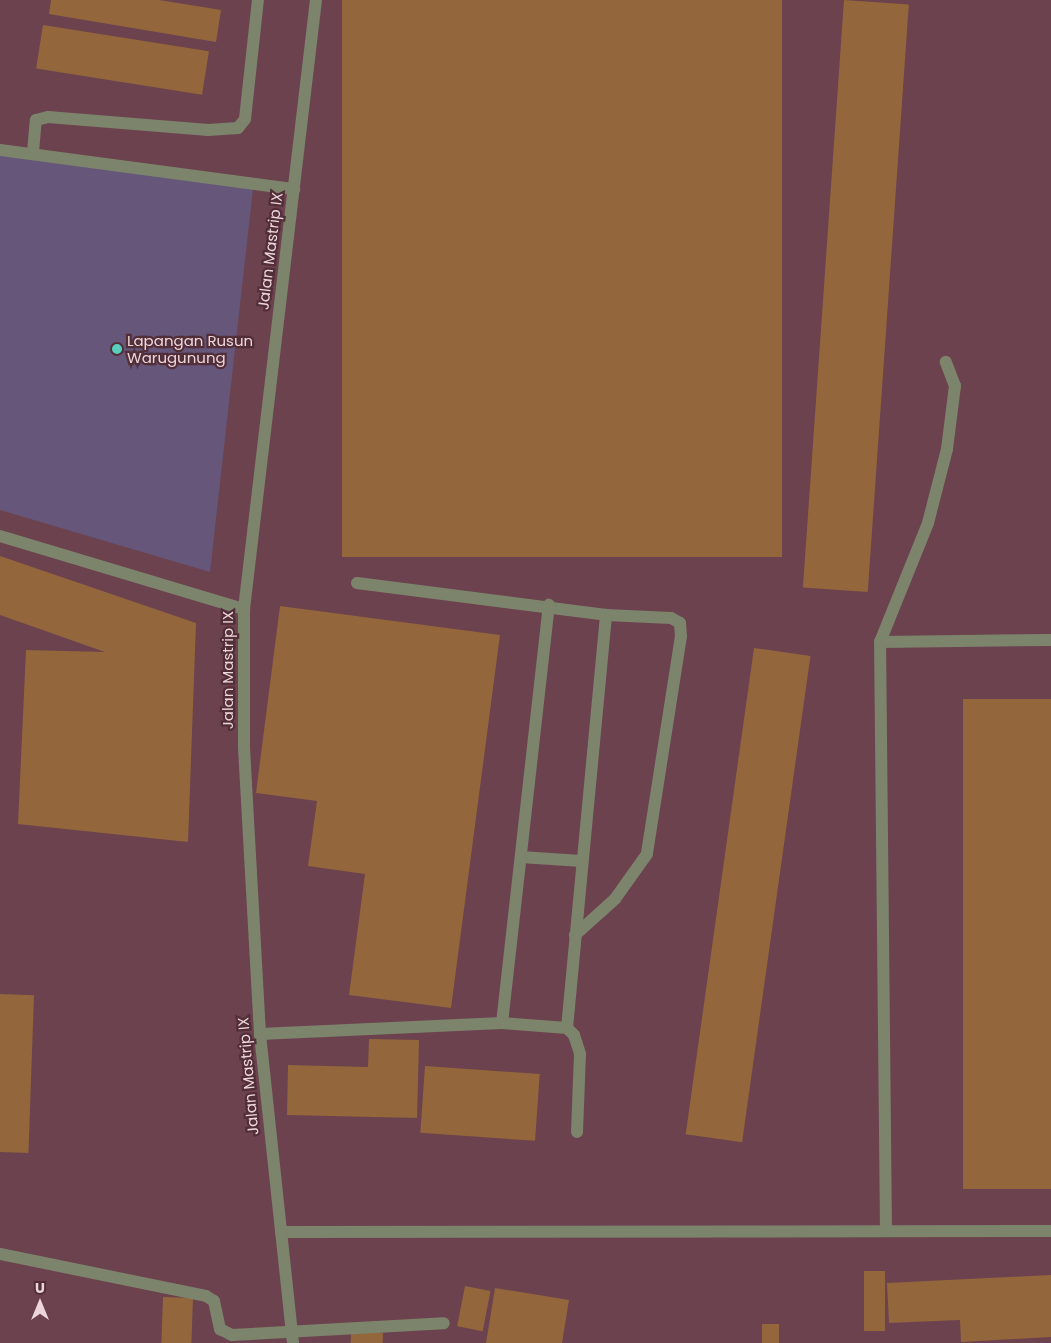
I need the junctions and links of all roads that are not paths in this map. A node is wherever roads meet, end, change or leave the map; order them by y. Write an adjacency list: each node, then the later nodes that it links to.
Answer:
1 (258, 0): 4 (street)
2 (316, 0): 5 (street, Jalan Mastrip IX)
3 (0, 150): 4 (street)
4 (33, 152): 5 (street)
5 (294, 189): 10 (street, Jalan Mastrip IX)
6 (946, 362): 13 (street)
7 (0, 536): 10 (street)
8 (357, 583): 9 (street)
9 (549, 605): 11 (street); 14 (street)
10 (244, 609): 19 (street, Jalan Mastrip IX)
11 (606, 615): 15 (street); 16 (street)
12 (1051, 640): 13 (street)
13 (880, 642): 21 (street)
14 (521, 858): 15 (street); 17 (street)
15 (581, 861): 16 (street)
16 (574, 935): 18 (street)
17 (502, 1023): 18 (street); 19 (street)
18 (567, 1028): 20 (street)
19 (260, 1034): 23 (street, Jalan Mastrip IX)
20 (577, 1132)
21 (886, 1231): 22 (street); 23 (street)
22 (1051, 1231)
23 (281, 1232): 26 (street, Jalan Mastrip IX)
24 (0, 1254): 26 (street)
25 (444, 1323): 26 (street)
26 (292, 1337)

